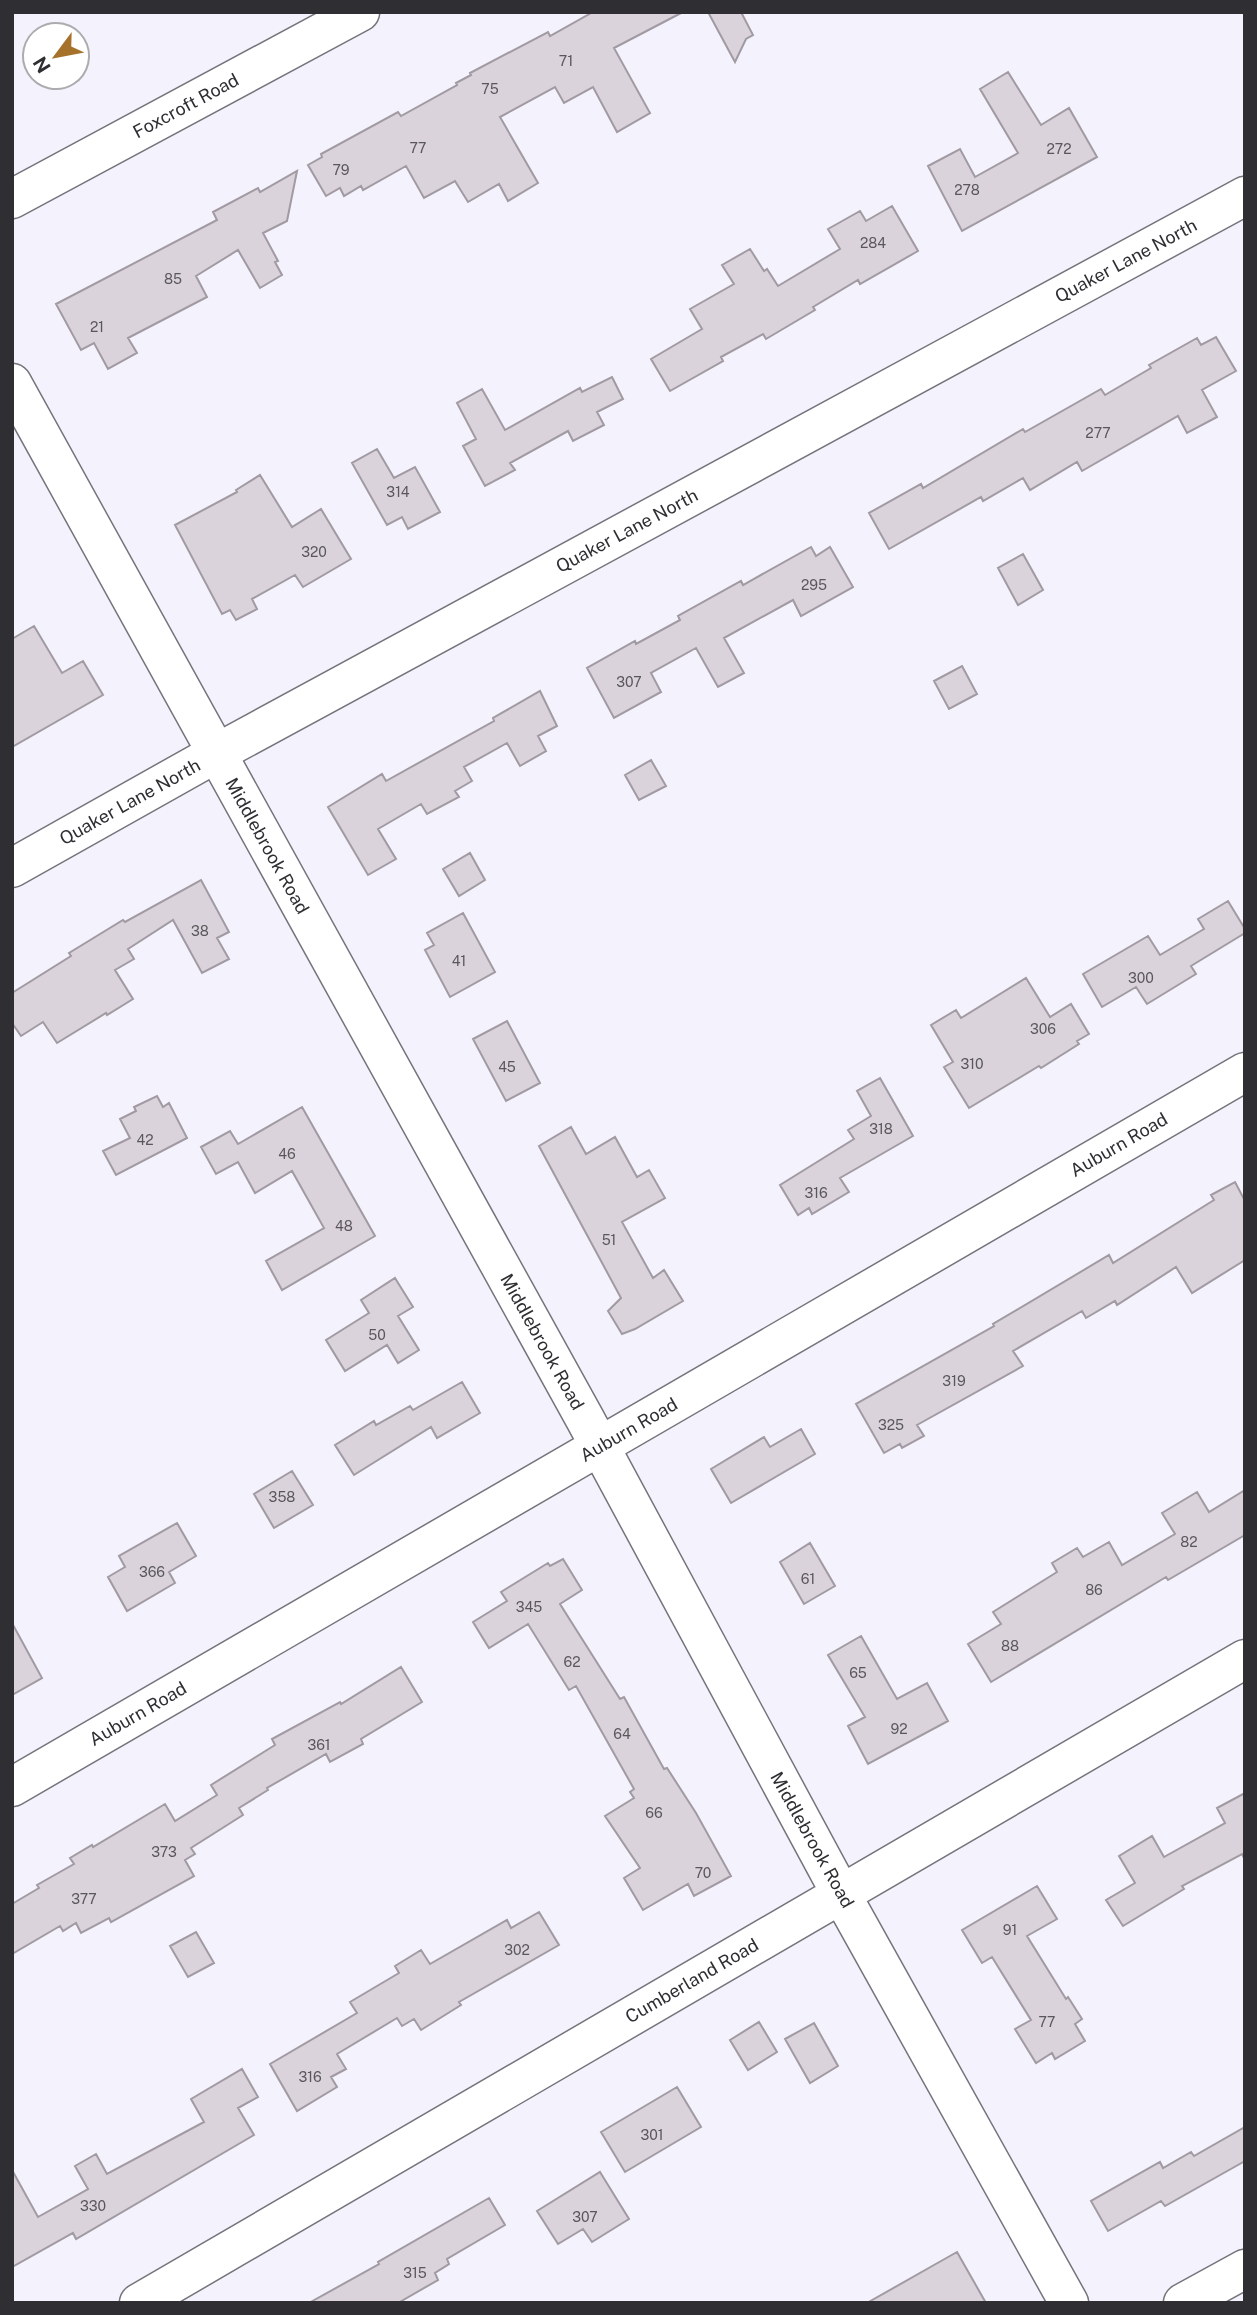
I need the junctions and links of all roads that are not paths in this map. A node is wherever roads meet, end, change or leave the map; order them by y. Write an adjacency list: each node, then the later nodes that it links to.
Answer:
1 (360, 12): 3 (street, Foxcroft Road)
2 (1245, 197): 5 (street, Quaker Lane North)
3 (12, 199)
4 (12, 383): 5 (street, Middlebrook Road)
5 (215, 754): 6 (street, Quaker Lane North); 8 (street, Middlebrook Road)
6 (12, 868)
7 (1245, 1072): 8 (street, Auburn Road)
8 (599, 1446): 10 (street, Auburn Road); 11 (street, Middlebrook Road)
9 (1245, 1659): 11 (street, Cumberland Road)
10 (12, 1787)
11 (841, 1894): 13 (street, Cumberland Road); 14 (street, Middlebrook Road)
12 (1245, 2269): 15 (street)
13 (139, 2303)
14 (1069, 2303)
15 (1183, 2303)

